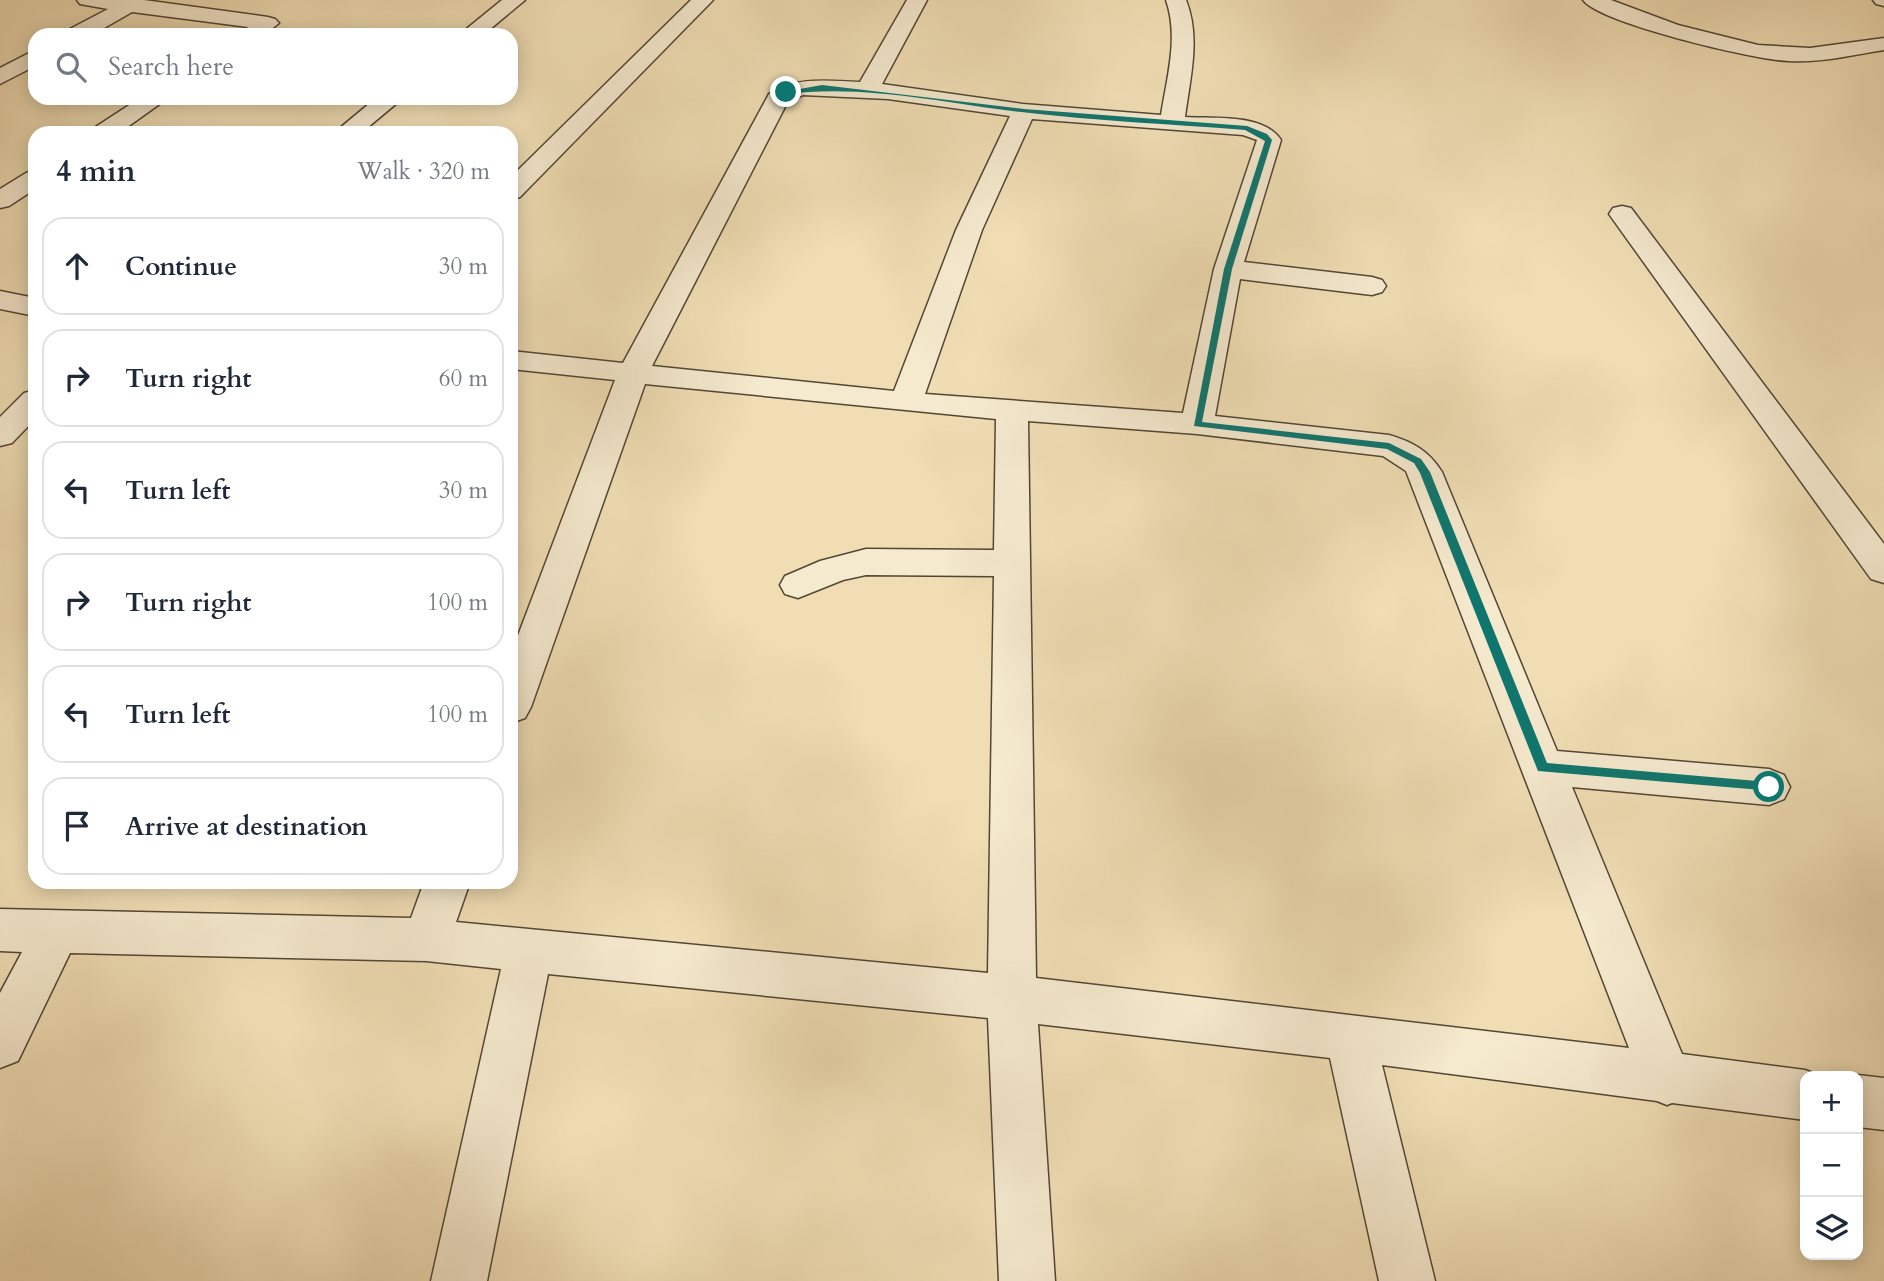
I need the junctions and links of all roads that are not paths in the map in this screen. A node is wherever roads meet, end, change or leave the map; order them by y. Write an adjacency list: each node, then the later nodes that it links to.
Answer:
1 (87, 0): 7 (street)
2 (514, 0): 10 (street)
3 (703, 0): 22 (street)
4 (917, 0): 14 (street)
5 (1176, 0): 18 (street)
6 (1593, 0): 11 (street)
7 (136, 2): 8 (street); 9 (street)
8 (89, 28)
9 (260, 28)
10 (479, 28)
11 (1884, 44)
12 (28, 61): 13 (street)
13 (0, 76)
14 (867, 91): 17 (street); 30 (street)
15 (145, 105): 19 (street)
16 (382, 105): 20 (street)
17 (1024, 111): 18 (street); 31 (street)
18 (1172, 123): 25 (street)
19 (114, 126)
20 (355, 126)
21 (28, 182): 23 (street)
22 (518, 185)
23 (0, 200)
24 (1622, 214): 37 (street)
25 (1228, 269): 26 (street); 34 (street)
26 (1371, 286)
27 (0, 300): 28 (street)
28 (28, 306)
29 (518, 361): 30 (street)
30 (632, 373): 31 (street); 39 (street)
31 (906, 402): 33 (street)
32 (28, 407): 35 (street)
33 (1012, 411): 34 (street); 36 (street)
34 (1197, 424): 40 (street)
35 (0, 436)
36 (1012, 563): 38 (street); 47 (street)
37 (1884, 570)
38 (798, 586)
39 (518, 688)
40 (1543, 767): 41 (street); 50 (street)
41 (1769, 787)
42 (444, 889): 45 (street)
43 (0, 930): 44 (street)
44 (57, 930): 45 (street); 49 (street)
45 (426, 940): 46 (street)
46 (529, 949): 47 (street); 54 (street)
47 (1012, 998): 48 (street); 55 (street)
48 (1350, 1037): 50 (street); 56 (street)
49 (0, 1044)
50 (1667, 1080): 51 (street)
51 (1800, 1094)
52 (1863, 1102): 53 (street)
53 (1884, 1104)
54 (459, 1281)
55 (1027, 1281)
56 (1407, 1281)

